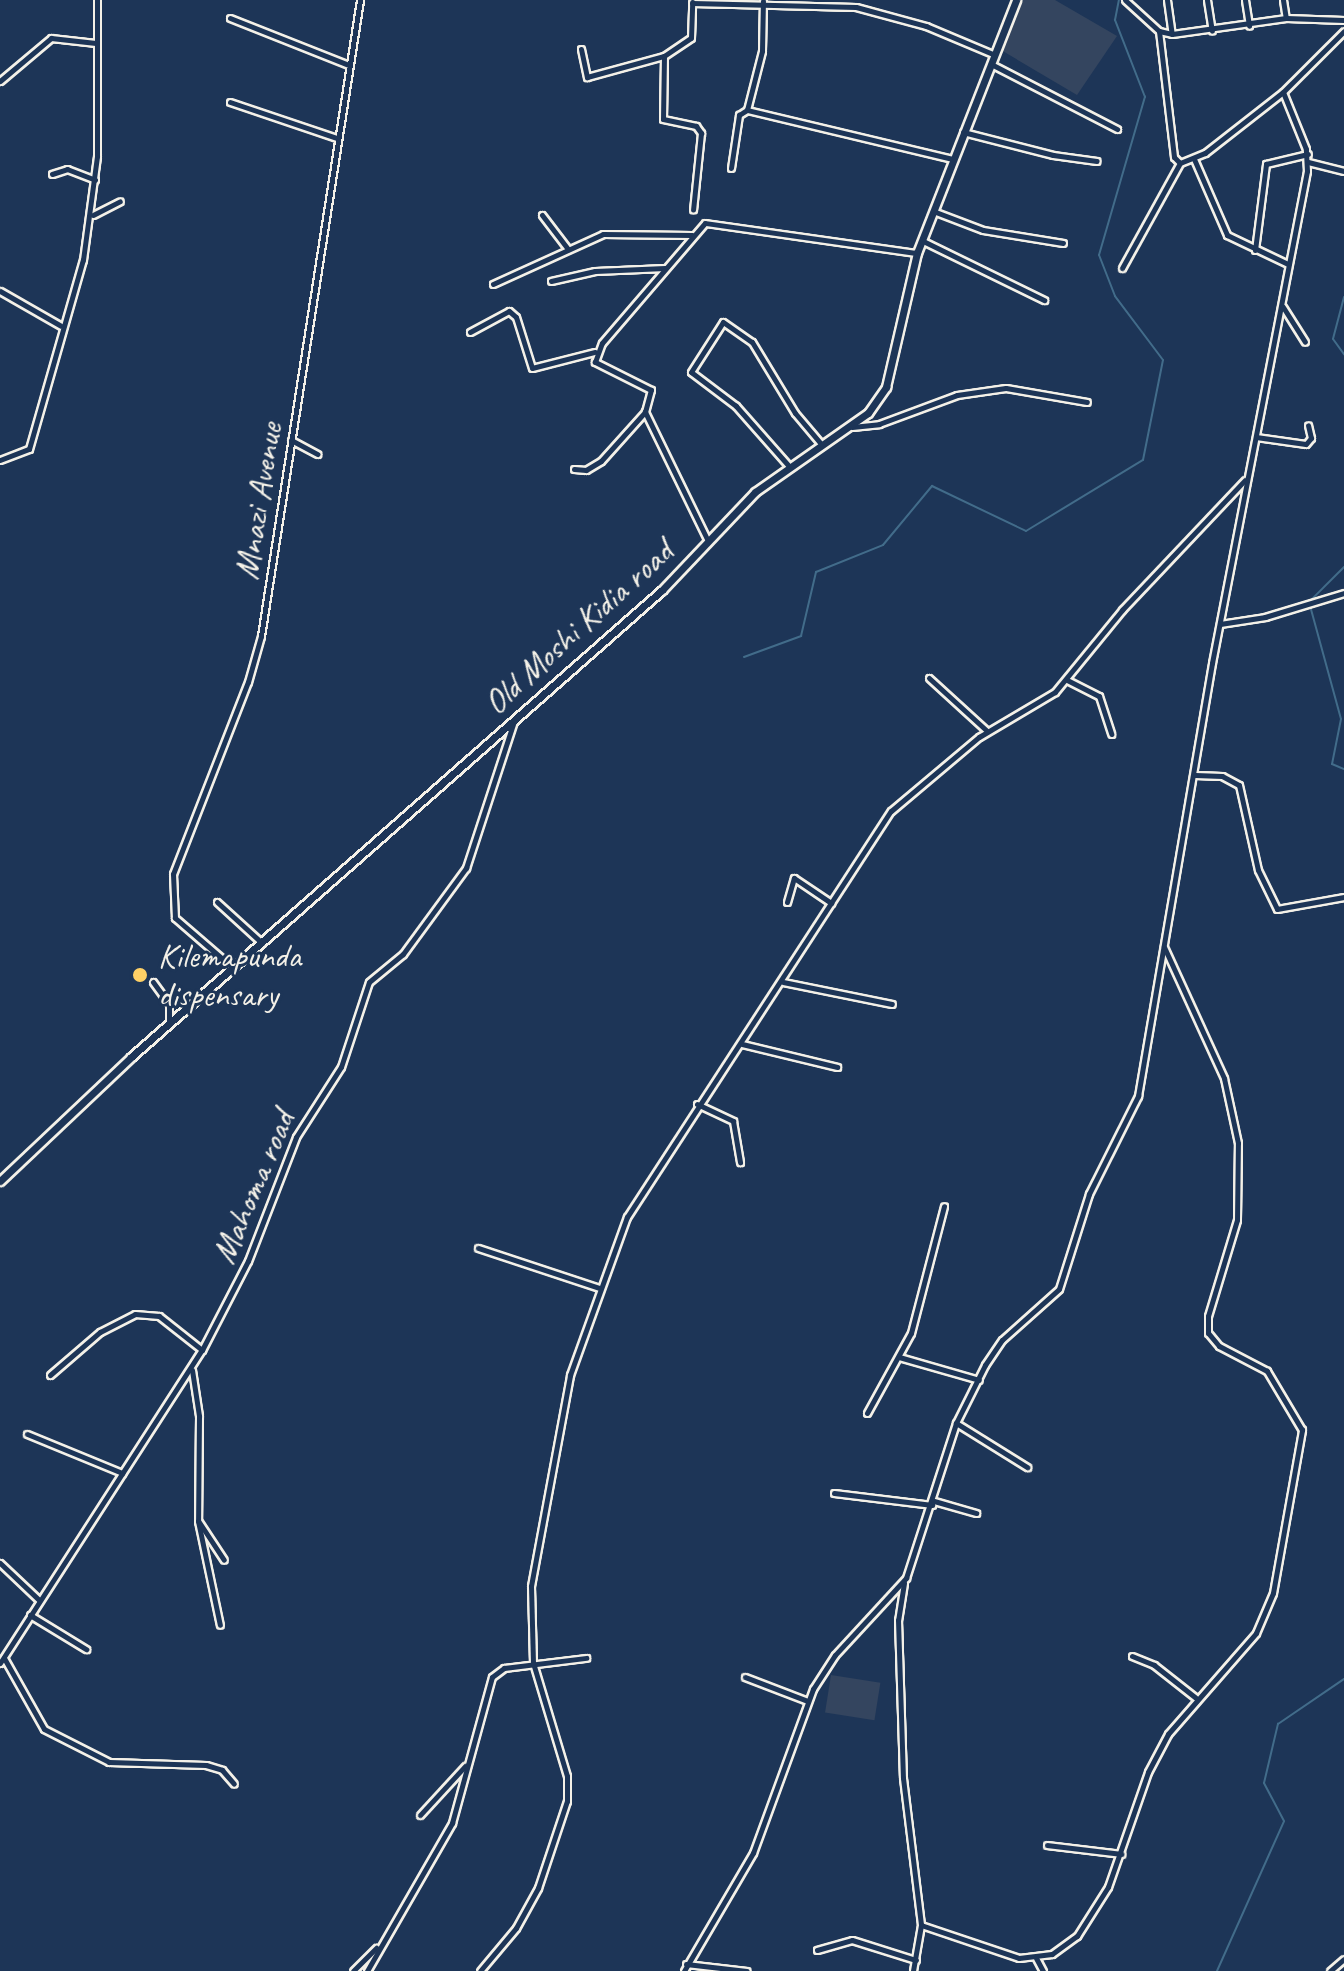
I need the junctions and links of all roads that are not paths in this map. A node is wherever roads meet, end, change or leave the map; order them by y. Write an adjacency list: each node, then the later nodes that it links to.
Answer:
1 (97, 0): 20 (street)
2 (360, 0): 25 (street, Mnazi Avenue)
3 (1016, 0): 22 (street, Old Moshi Kidia road)
4 (1125, 0): 16 (street)
5 (1167, 0): 19 (street)
6 (1207, 0): 17 (street)
7 (1245, 0): 15 (street)
8 (1283, 0): 13 (street)
9 (763, 1): 10 (street); 11 (street); 29 (street)
10 (692, 2): 23 (street)
11 (856, 4): 22 (street)
12 (230, 18): 25 (street)
13 (1286, 18): 14 (street); 15 (street)
14 (1344, 20)
15 (1249, 26): 17 (street)
16 (1159, 31): 19 (street); 38 (street)
17 (1212, 31): 19 (street)
18 (1344, 31): 27 (street)
19 (1172, 34)
20 (96, 43): 26 (street); 42 (street)
21 (581, 49): 23 (street)
22 (995, 55): 24 (street, Old Moshi Kidia road)
23 (664, 56): 44 (street)
24 (991, 64): 30 (street); 31 (street, Old Moshi Kidia road)
25 (349, 65): 32 (street, Mnazi Avenue)
26 (0, 81)
27 (1283, 92): 33 (street); 35 (street)
28 (230, 102): 32 (street)
29 (747, 110): 34 (street); 39 (street)
30 (1117, 129)
31 (963, 132): 34 (street, Old Moshi Kidia road); 36 (street)
32 (337, 138): 71 (street, Mnazi Avenue)
33 (1308, 154): 37 (street); 52 (street)
34 (952, 159): 45 (street, Old Moshi Kidia road)
35 (1194, 159): 38 (street); 52 (street)
36 (1097, 161)
37 (1308, 162): 40 (street); 54 (street)
38 (1180, 163): 56 (street)
39 (731, 168)
40 (1344, 171)
41 (52, 174): 42 (street)
42 (95, 180): 46 (street)
43 (120, 201): 46 (street)
44 (693, 210)
45 (933, 211): 49 (street, Old Moshi Kidia road); 50 (street)
46 (93, 215): 62 (street)
47 (542, 215): 51 (street)
48 (693, 235): 51 (street); 53 (street); 55 (street)
49 (923, 241): 53 (street, Old Moshi Kidia road); 60 (street)
50 (1063, 243)
51 (568, 249): 58 (street)
52 (1255, 250): 54 (street)
53 (917, 253): 69 (street, Old Moshi Kidia road)
54 (1288, 264): 61 (street)
55 (665, 268): 57 (street); 65 (street)
56 (1122, 268)
57 (551, 281)
58 (493, 284)
59 (0, 291): 62 (street)
60 (1044, 300)
61 (1282, 306): 64 (street); 70 (street)
62 (61, 326): 74 (street)
63 (470, 332): 65 (street)
64 (1305, 342)
65 (596, 352): 67 (street)
66 (1087, 402): 69 (street)
67 (645, 412): 76 (street); 78 (street)
68 (1308, 425): 70 (street)
69 (852, 427): 72 (street, Old Moshi Kidia road)
70 (1256, 437): 77 (street)
71 (291, 440): 73 (street); 93 (street, Mnazi Avenue)
72 (822, 446): 75 (street, Old Moshi Kidia road); 75 (street)
73 (317, 454)
74 (0, 460)
75 (788, 465): 78 (street, Old Moshi Kidia road)
76 (574, 469)
77 (1247, 478): 80 (street); 82 (street)
78 (709, 542): 83 (street, Old Moshi Kidia road)
79 (1343, 591): 80 (street)
80 (1220, 624): 86 (street)
81 (929, 678): 84 (street)
82 (1067, 680): 84 (street); 85 (street)
83 (514, 721): 91 (street, Old Moshi Kidia road); 106 (street, Mahoma road)
84 (987, 731): 90 (street)
85 (1111, 734)
86 (1195, 775): 87 (street); 92 (street)
87 (1344, 897)
88 (217, 902): 91 (street)
89 (787, 902): 90 (street)
90 (831, 903): 95 (street)
91 (262, 944): 93 (street, Old Moshi Kidia road)
92 (1164, 947): 110 (street); 132 (street)
93 (234, 969): 97 (street, Old Moshi Kidia road)
94 (153, 982): 97 (street)
95 (783, 982): 96 (street); 98 (street)
96 (892, 1004)
97 (169, 1025): 102 (street, Old Moshi Kidia road)
98 (742, 1044): 99 (street); 100 (street)
99 (837, 1067)
100 (697, 1104): 101 (street); 105 (street)
101 (740, 1162)
102 (0, 1181)
103 (944, 1206): 107 (street)
104 (478, 1248): 105 (street)
105 (600, 1288): 130 (street)
106 (202, 1350): 108 (street, Mahoma road); 109 (street)
107 (899, 1357): 110 (street); 111 (street)
108 (192, 1369): 115 (street, Mahoma road); 119 (street)
109 (50, 1375)
110 (979, 1380): 112 (street)
111 (867, 1413)
112 (956, 1423): 114 (street); 117 (street)
113 (27, 1434): 115 (street)
114 (1027, 1467)
115 (122, 1473): 123 (street, Mahoma road)
116 (834, 1493): 117 (street)
117 (933, 1503): 118 (street); 122 (street)
118 (976, 1513)
119 (198, 1521): 120 (street); 125 (street)
120 (224, 1560)
121 (0, 1563): 123 (street)
122 (906, 1578): 133 (street); 139 (street)
123 (39, 1600): 124 (street, Mahoma road)
124 (30, 1615): 126 (street); 129 (street, Mahoma road)
125 (220, 1625)
126 (86, 1649)
127 (1132, 1656): 132 (street)
128 (586, 1658): 130 (street)
129 (2, 1660): 135 (street)
130 (533, 1663): 134 (street); 148 (street)
131 (745, 1677): 133 (street)
132 (1196, 1698): 138 (street)
133 (808, 1701): 145 (street)
134 (465, 1765): 136 (street); 140 (street)
135 (234, 1784)
136 (420, 1815)
137 (1047, 1845): 138 (street)
138 (1121, 1854): 142 (street)
139 (921, 1925): 142 (street); 144 (street)
140 (377, 1947): 146 (street); 147 (street)
141 (817, 1950): 144 (street)
142 (1036, 1958): 151 (street)
143 (1344, 1959): 152 (street)
144 (916, 1960): 150 (street)
145 (685, 1968): 149 (street)
146 (353, 1971)
147 (367, 1971)
148 (480, 1971)
149 (747, 1971)
150 (913, 1971)
151 (1043, 1971)
152 (1330, 1971)

